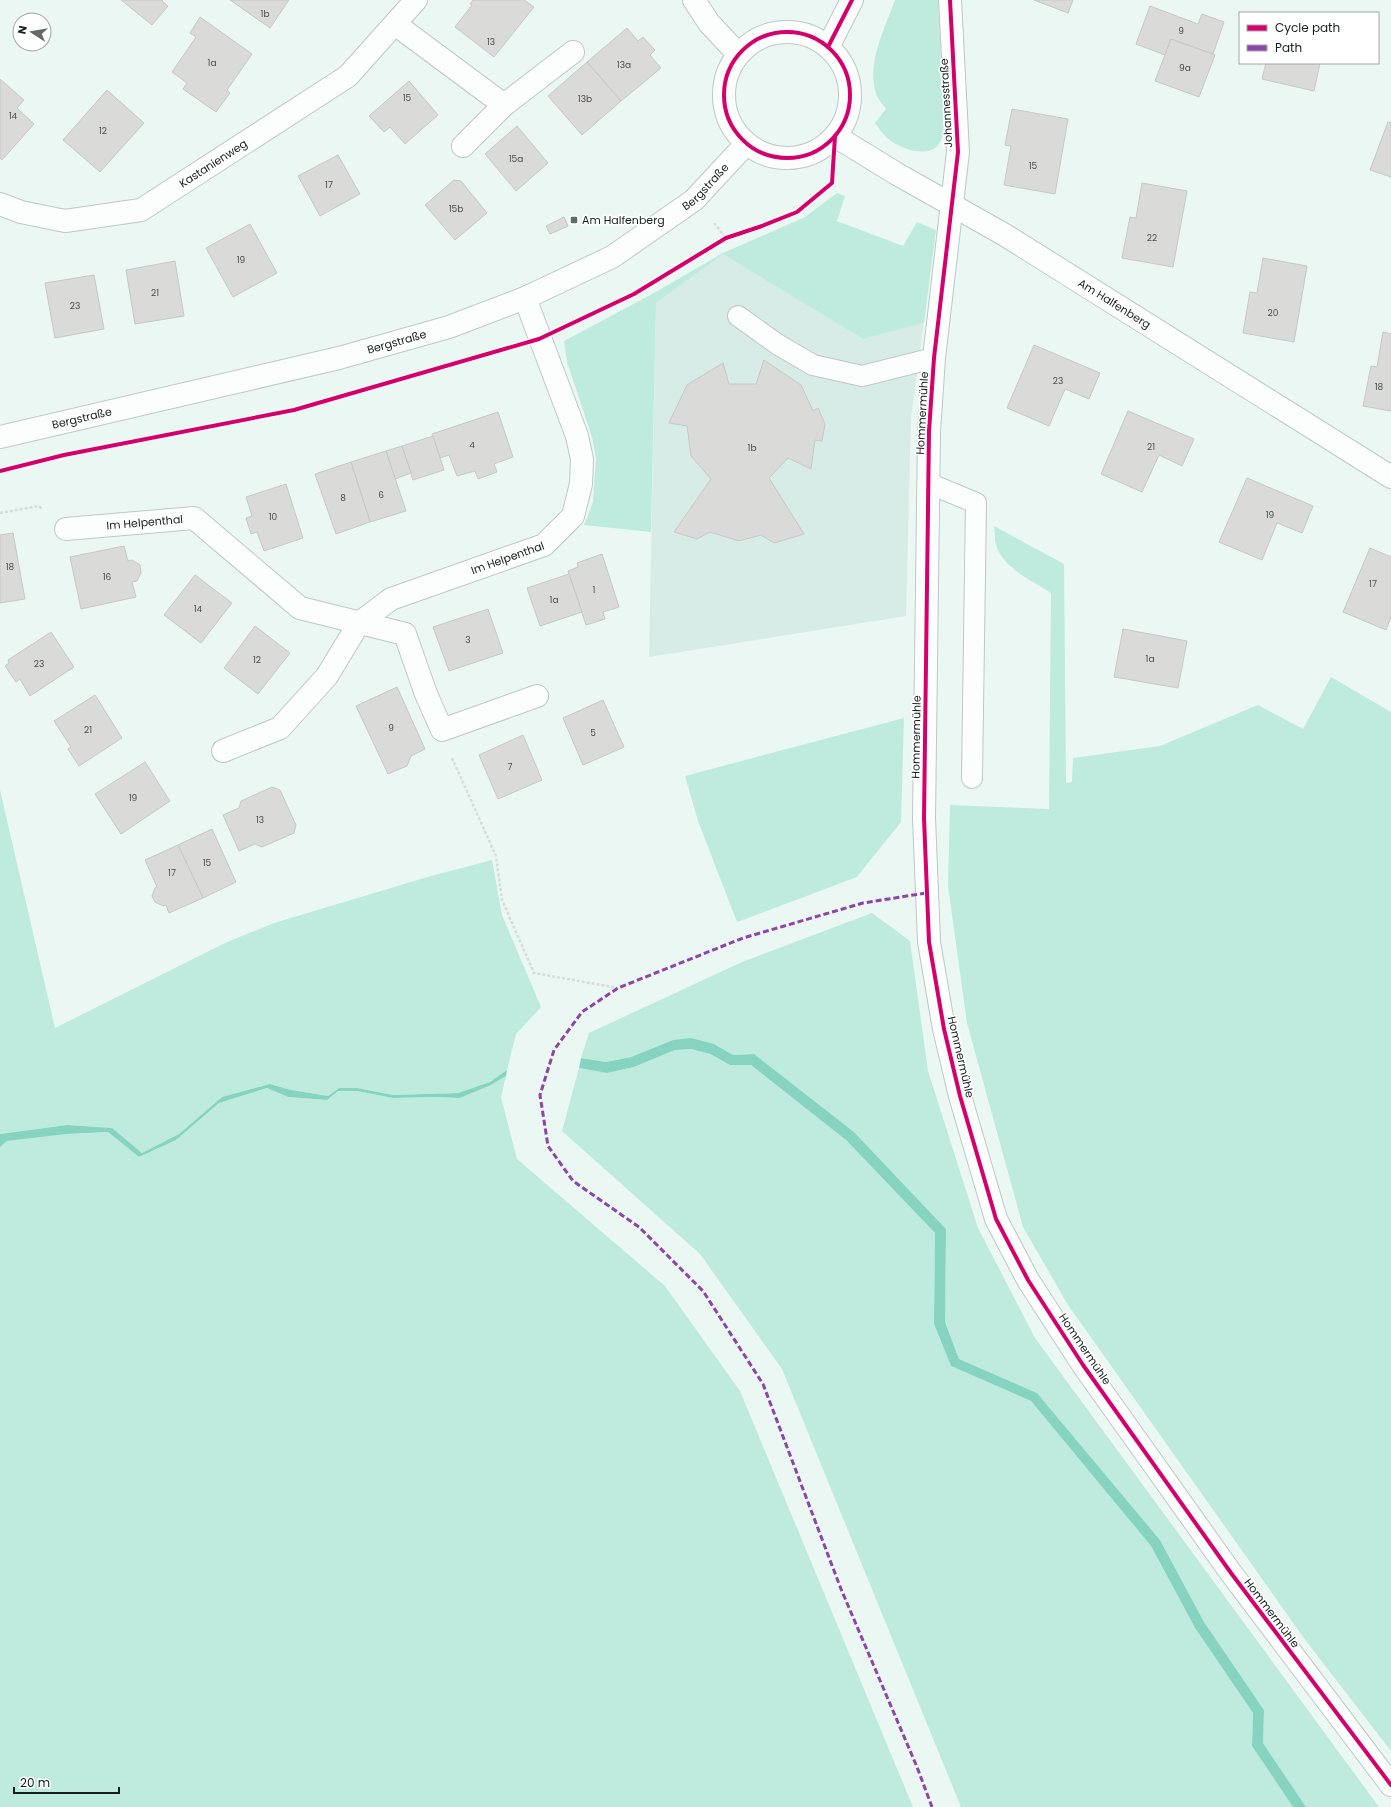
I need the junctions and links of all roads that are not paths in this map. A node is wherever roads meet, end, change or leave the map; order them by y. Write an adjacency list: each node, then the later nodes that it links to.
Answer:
1 (416, 0): 5 (street, Kastanienweg)
2 (694, 0): 8 (street)
3 (852, 0): 6 (street)
4 (950, 0): 14 (street, Johannesstraße)
5 (395, 24): 9 (street); 13 (street, Kastanienweg)
6 (828, 47): 8 (street); 10 (street)
7 (573, 52): 9 (street)
8 (738, 54): 11 (street)
9 (504, 105): 12 (street)
10 (835, 136): 11 (street); 14 (street, Am Halfenberg)
11 (746, 144): 15 (street, Bergstraße)
12 (463, 146)
13 (0, 204)
14 (952, 205): 17 (street, Hommermühle); 19 (street, Am Halfenberg)
15 (525, 298): 18 (street, Bergstraße); 22 (street, Im Helpenthal)
16 (738, 316): 17 (lane)
17 (934, 358): 20 (street, Hommermühle)
18 (0, 436)
19 (1391, 477)
20 (928, 483): 25 (lane); 26 (street, Hommermühle)
21 (66, 530): 22 (street, Im Helpenthal)
22 (359, 623): 23 (street, Im Helpenthal); 24 (street, Im Helpenthal)
23 (537, 696)
24 (223, 751)
25 (972, 778)
26 (1391, 1785)

